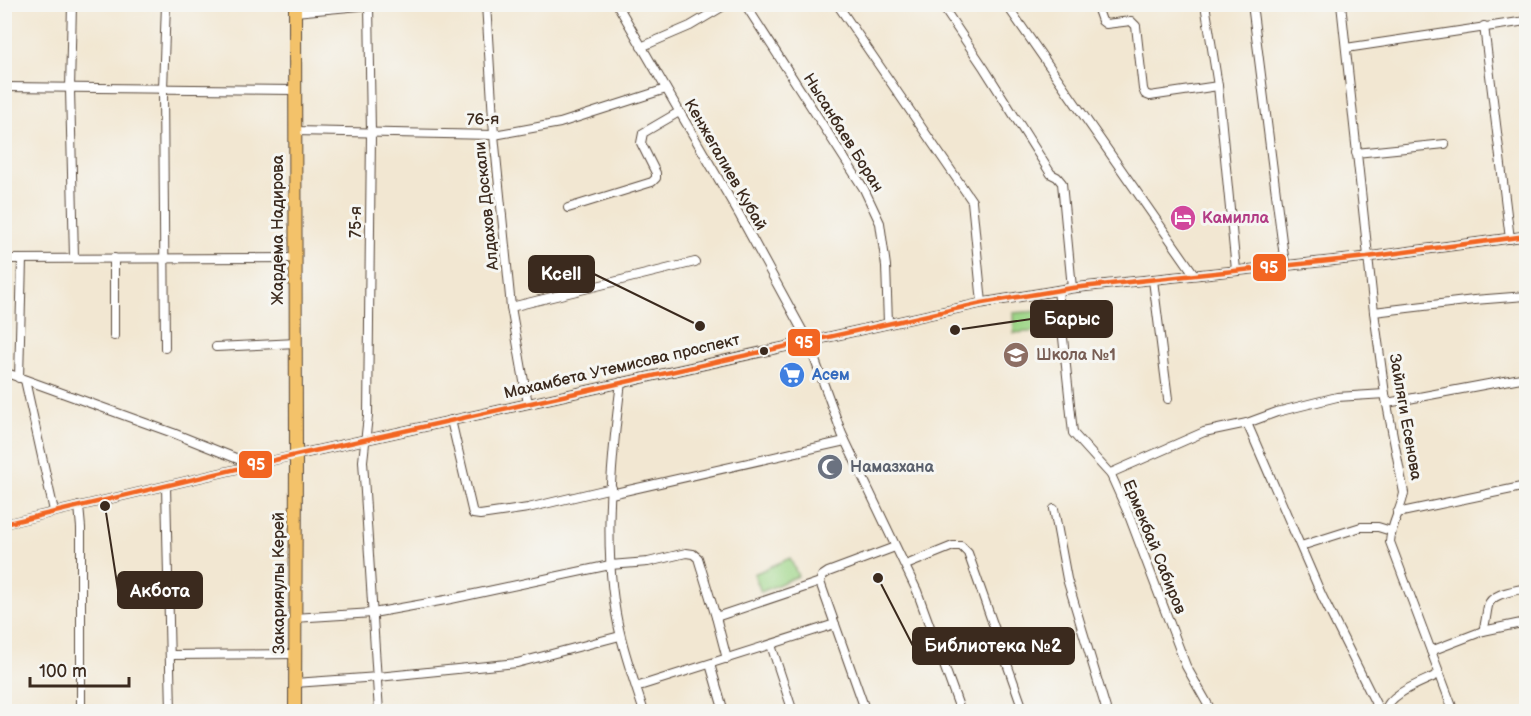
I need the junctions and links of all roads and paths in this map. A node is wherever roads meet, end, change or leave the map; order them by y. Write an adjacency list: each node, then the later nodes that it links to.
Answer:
1 (72, 4): 23 (street)
2 (166, 4): 24 (street)
3 (382, 4): 15 (street)
4 (486, 4): 30 (street, Алдахов Доскали)
5 (617, 4): 19 (street, Кенжегалиев Кубай)
6 (727, 4): 19 (street)
7 (744, 4): 54 (street, Нысанбаев Боран)
8 (837, 4): 51 (street)
9 (940, 4): 48 (street)
10 (1006, 4): 46 (street)
11 (1096, 4): 21 (street)
12 (1205, 4): 21 (street)
13 (1252, 4): 44 (street)
14 (1341, 4): 20 (street, Зайляги Есенова)
15 (369, 5): 16 (street); 29 (street, 75-я)
16 (295, 8): 26 (highway, Жардема Надирова)
17 (1527, 21): 18 (street)
18 (1484, 26): 20 (street); 35 (street)
19 (641, 47): 25 (street, Кенжегалиев Кубай)
20 (1346, 48): 32 (street, Зайляги Есенова)
21 (1218, 86): 45 (street)
22 (4, 87): 23 (street)
23 (70, 89): 24 (street); 37 (street)
24 (164, 89): 26 (street); 39 (street)
25 (666, 89): 27 (street, Кенжегалиев Кубай); 30 (street, 76-я)
26 (294, 90): 28 (highway, Жардема Надирова)
27 (679, 112): 33 (street); 56 (street, Кенжегалиев Кубай)
28 (294, 131): 29 (street, 76-я); 40 (highway, Жардема Надирова)
29 (370, 133): 30 (street, 76-я); 70 (street, 75-я)
30 (494, 135): 52 (street, Алдахов Доскали)
31 (1445, 144): 32 (street)
32 (1356, 153): 36 (street, Зайляги Есенова)
33 (568, 208)
34 (1527, 236): 35 (street, Махамбета Утемисова проспект)
35 (1510, 239): 36 (street, Махамбета Утемисова проспект)
36 (1367, 257): 44 (street, Махамбета Утемисова проспект); 53 (street, Зайляги Есенова)
37 (74, 258): 38 (street); 42 (street)
38 (114, 258): 39 (street); 55 (street)
39 (165, 258): 40 (street); 59 (street)
40 (295, 258): 57 (highway, Жардема Надирова)
41 (4, 259): 42 (street)
42 (22, 259): 62 (street)
43 (695, 261): 52 (street)
44 (1285, 265): 45 (street, Махамбета Утемисова проспект)
45 (1236, 270): 46 (street, Махамбета Утемисова проспект)
46 (1194, 274): 47 (street, Махамбета Утемисова проспект)
47 (1153, 280): 48 (street, Махамбета Утемисова проспект); 65 (street)
48 (1072, 288): 49 (street, Махамбета Утемисова проспект)
49 (1058, 290): 51 (street, Махамбета Утемисова проспект); 74 (street, Ермекбай Сабиров)
50 (1527, 296): 53 (street)
51 (982, 303): 54 (street, Махамбета Утемисова проспект)
52 (511, 307): 67 (street, Алдахов Доскали)
53 (1374, 312): 64 (street, Зайляги Есенова)
54 (888, 323): 56 (street, Махамбета Утемисова проспект)
55 (114, 336)
56 (808, 341): 63 (street, Махамбета Утемисова проспект); 71 (street, Кенжегалиев Кубай)
57 (296, 343): 58 (street); 72 (highway, Жардема Надирова)
58 (216, 346)
59 (165, 348)
60 (4, 372): 62 (street)
61 (1527, 377): 66 (street)
62 (22, 379): 73 (street); 80 (street)
63 (621, 382): 67 (street, Махамбета Утемисова проспект); 77 (street)
64 (1385, 394): 66 (street, Зайляги Есенова); 69 (street)
65 (1168, 399)
66 (1387, 403): 81 (street, Зайляги Есенова)
67 (528, 404): 68 (street, Махамбета Утемисова проспект)
68 (451, 420): 70 (street, Махамбета Утемисова проспект); 77 (street)
69 (1247, 423): 74 (street); 84 (street)
70 (365, 440): 72 (street, Махамбета Утемисова проспект); 90 (street, 75-я)
71 (845, 441): 77 (street); 85 (street, Кенжегалиев Кубай)
72 (296, 455): 73 (street); 92 (highway, Закарияулы Керей)
73 (253, 465): 75 (street)
74 (1111, 475): 120 (street, Ермекбай Сабиров)
75 (166, 486): 78 (street); 100 (street)
76 (1527, 486): 81 (street)
77 (612, 491): 86 (street)
78 (79, 506): 80 (street); 109 (street)
79 (1054, 508): 119 (street)
80 (54, 512): 82 (street)
81 (1398, 513): 83 (street, Зайляги Есенова)
82 (4, 524)
83 (1391, 531): 84 (street); 98 (street)
84 (1301, 546): 121 (street)
85 (895, 547): 87 (street, Кенжегалиев Кубай); 88 (street)
86 (610, 565): 90 (street); 91 (street); 96 (street)
87 (906, 566): 117 (street, Кенжегалиев Кубай); 118 (street)
88 (820, 582): 91 (street); 94 (street)
89 (1527, 588): 95 (street)
90 (373, 613): 92 (street); 104 (street, 75-я)
91 (716, 617): 101 (street)
92 (294, 618): 99 (highway, Закарияулы Керей)
93 (1527, 622): 95 (street)
94 (835, 624): 97 (street); 116 (street)
95 (1483, 631): 98 (street)
96 (620, 636): 104 (street); 106 (street)
97 (771, 645): 101 (street); 115 (street)
98 (1431, 651): 103 (street)
99 (294, 654): 100 (street); 105 (highway, Закарияулы Керей)
100 (171, 655): 110 (street)
101 (727, 659): 102 (street)
102 (710, 664): 106 (street); 114 (street)
103 (1439, 674): 122 (street); 123 (street)
104 (378, 678): 105 (street); 112 (street, 75-я)
105 (295, 683): 111 (highway, Закарияулы Керей)
106 (636, 687): 108 (street)
107 (1527, 709): 124 (street)
108 (644, 710): 113 (street)
109 (81, 711)
110 (171, 711)
111 (295, 711)
112 (379, 711)
113 (633, 711)
114 (724, 711)
115 (792, 711)
116 (866, 711)
117 (961, 711)
118 (1024, 711)
119 (1107, 711)
120 (1212, 711)
121 (1380, 711)
122 (1385, 711)
123 (1454, 711)
124 (1519, 711)

